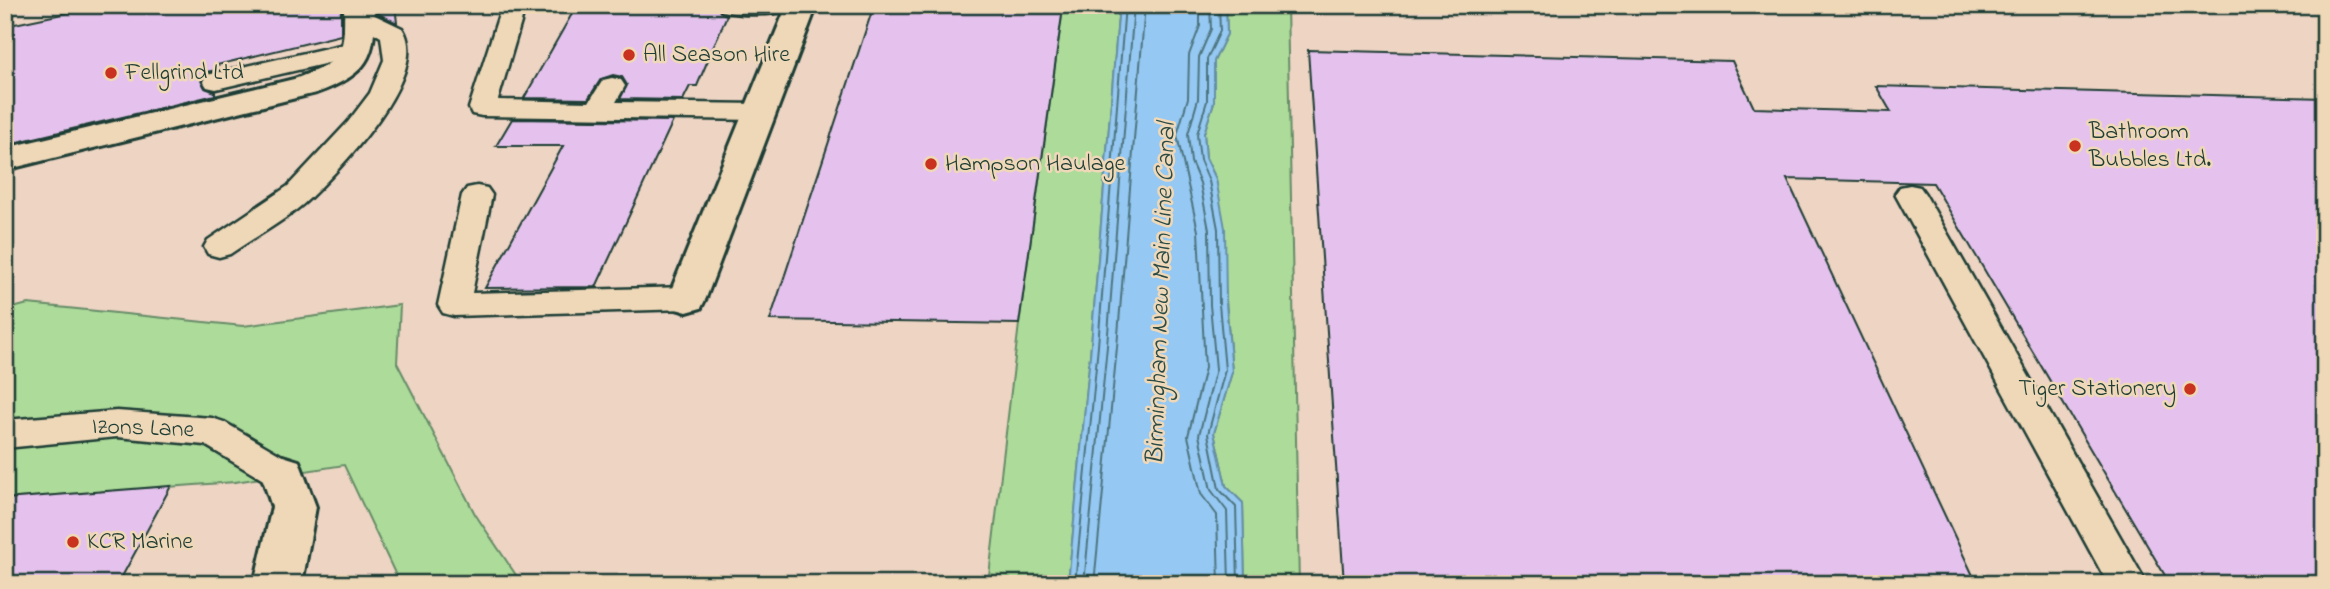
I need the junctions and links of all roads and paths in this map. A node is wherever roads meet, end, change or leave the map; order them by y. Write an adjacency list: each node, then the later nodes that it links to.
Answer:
1 (514, 5): 9 (lane)
2 (784, 5): 4 (lane)
3 (802, 5): 10 (street)
4 (731, 6)
5 (360, 10): 6 (street); 14 (lane)
6 (358, 49): 7 (lane); 11 (street)
7 (216, 81)
8 (612, 86): 9 (lane)
9 (598, 110): 10 (lane)
10 (760, 112): 15 (street)
11 (5, 159)
12 (1910, 194): 19 (lane)
13 (477, 195): 15 (lane)
14 (219, 247)
15 (687, 298)
16 (5, 434): 17 (lane, Izons Lane)
17 (283, 474): 18 (street, Izons Lane)
18 (278, 584)
19 (2128, 584)

